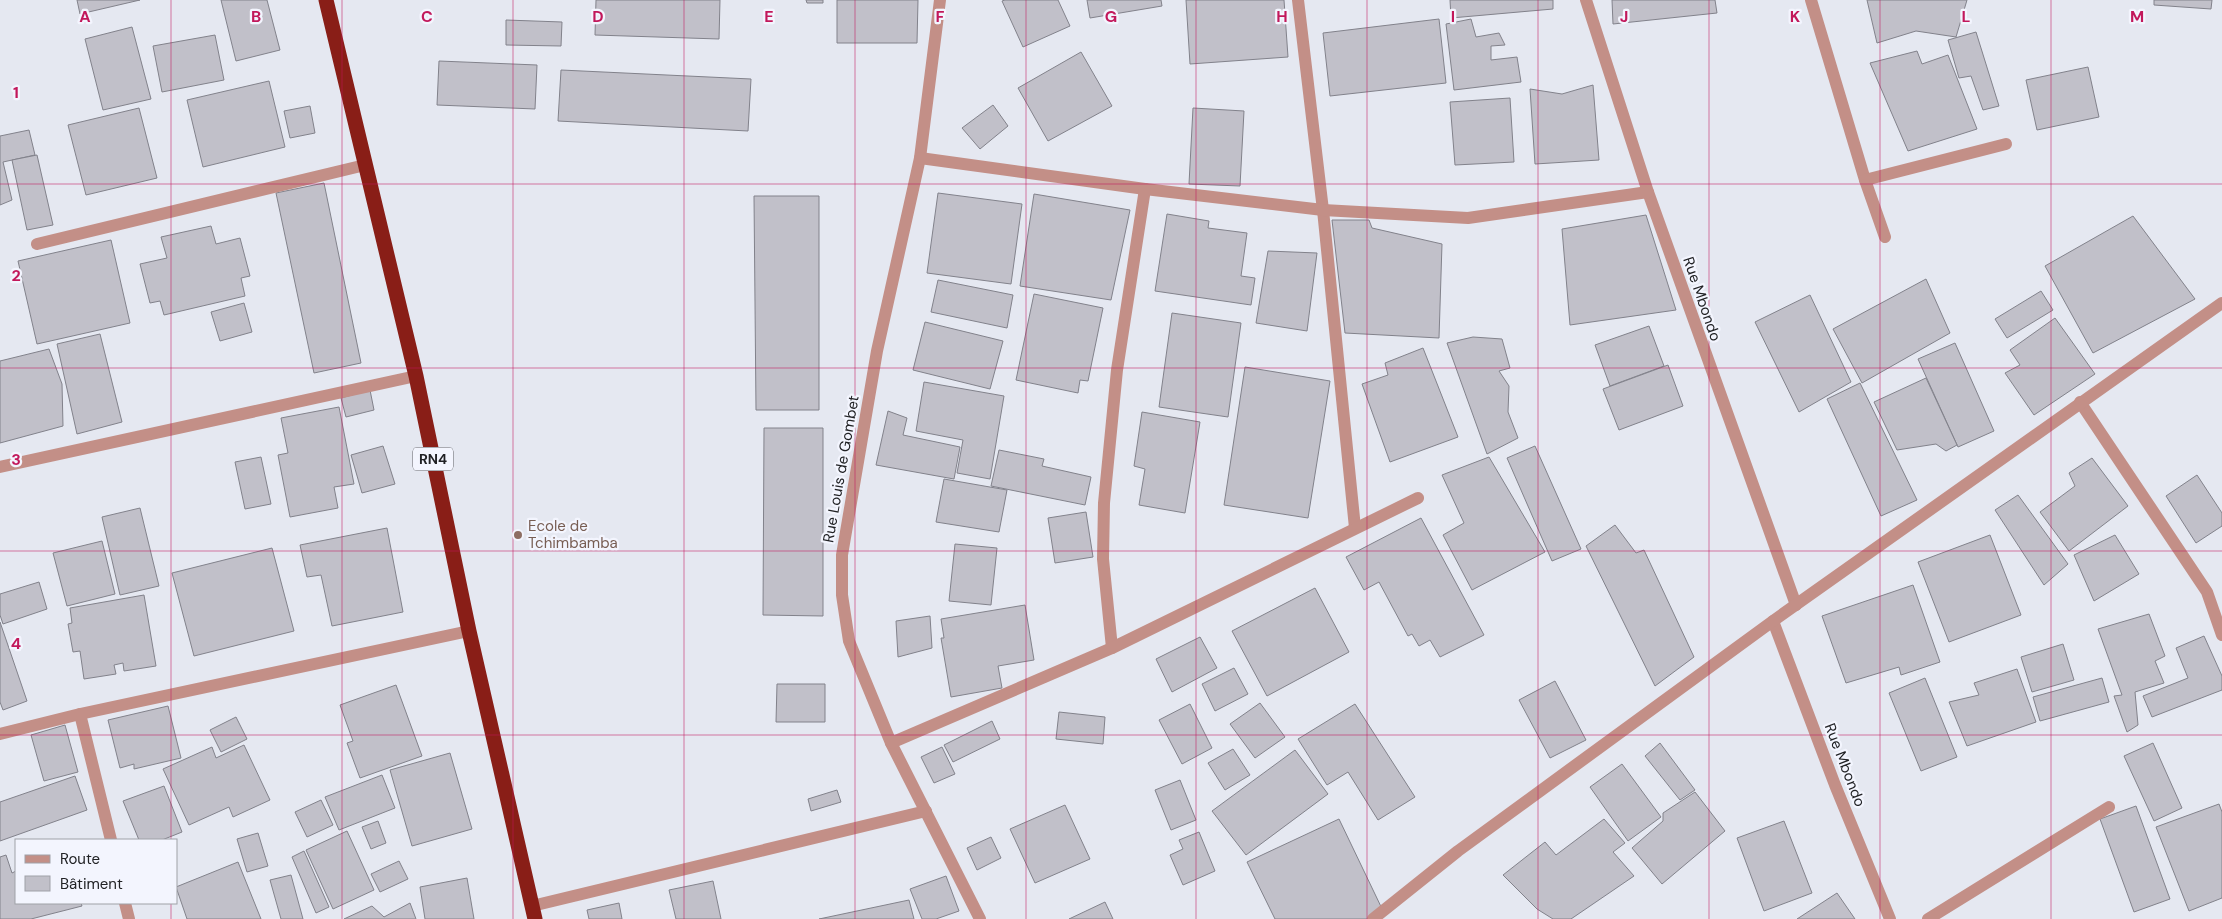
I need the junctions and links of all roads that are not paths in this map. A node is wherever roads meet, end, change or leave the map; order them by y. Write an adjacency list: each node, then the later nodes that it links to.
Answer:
1 (326, 0): 8 (highway, RN4)
2 (940, 0): 7 (street, Rue Louis de Gombet)
3 (1298, 0): 12 (street)
4 (1586, 0): 11 (street, Rue Mbondo)
5 (1811, 0): 9 (street)
6 (2006, 144): 9 (street)
7 (920, 158): 10 (street); 28 (street, Rue Louis de Gombet)
8 (365, 165): 14 (street); 16 (highway, RN4)
9 (1865, 180): 13 (street)
10 (1145, 189): 12 (street); 25 (street)
11 (1648, 192): 12 (street); 21 (street, Rue Mbondo)
12 (1323, 210): 20 (street)
13 (1885, 237)
14 (37, 244)
15 (2222, 303): 17 (street)
16 (416, 376): 18 (street); 23 (highway, RN4)
17 (2080, 402): 21 (street); 24 (street)
18 (0, 467)
19 (1418, 498): 20 (street)
20 (1355, 528): 25 (street)
21 (1796, 605): 22 (street)
22 (1773, 621): 36 (street); 37 (street, Rue Mbondo)
23 (469, 631): 26 (street); 33 (highway, RN4)
24 (2222, 635)
25 (1112, 648): 28 (street)
26 (80, 714): 27 (street); 31 (street)
27 (0, 734)
28 (891, 743): 30 (street, Rue Louis de Gombet)
29 (2109, 807): 38 (street)
30 (926, 811): 33 (street); 35 (street, Rue Louis de Gombet)
31 (110, 839)
32 (125, 904): 34 (street)
33 (533, 912)
34 (129, 919)
35 (980, 919)
36 (1373, 919)
37 (1890, 919)
38 (1928, 919)

